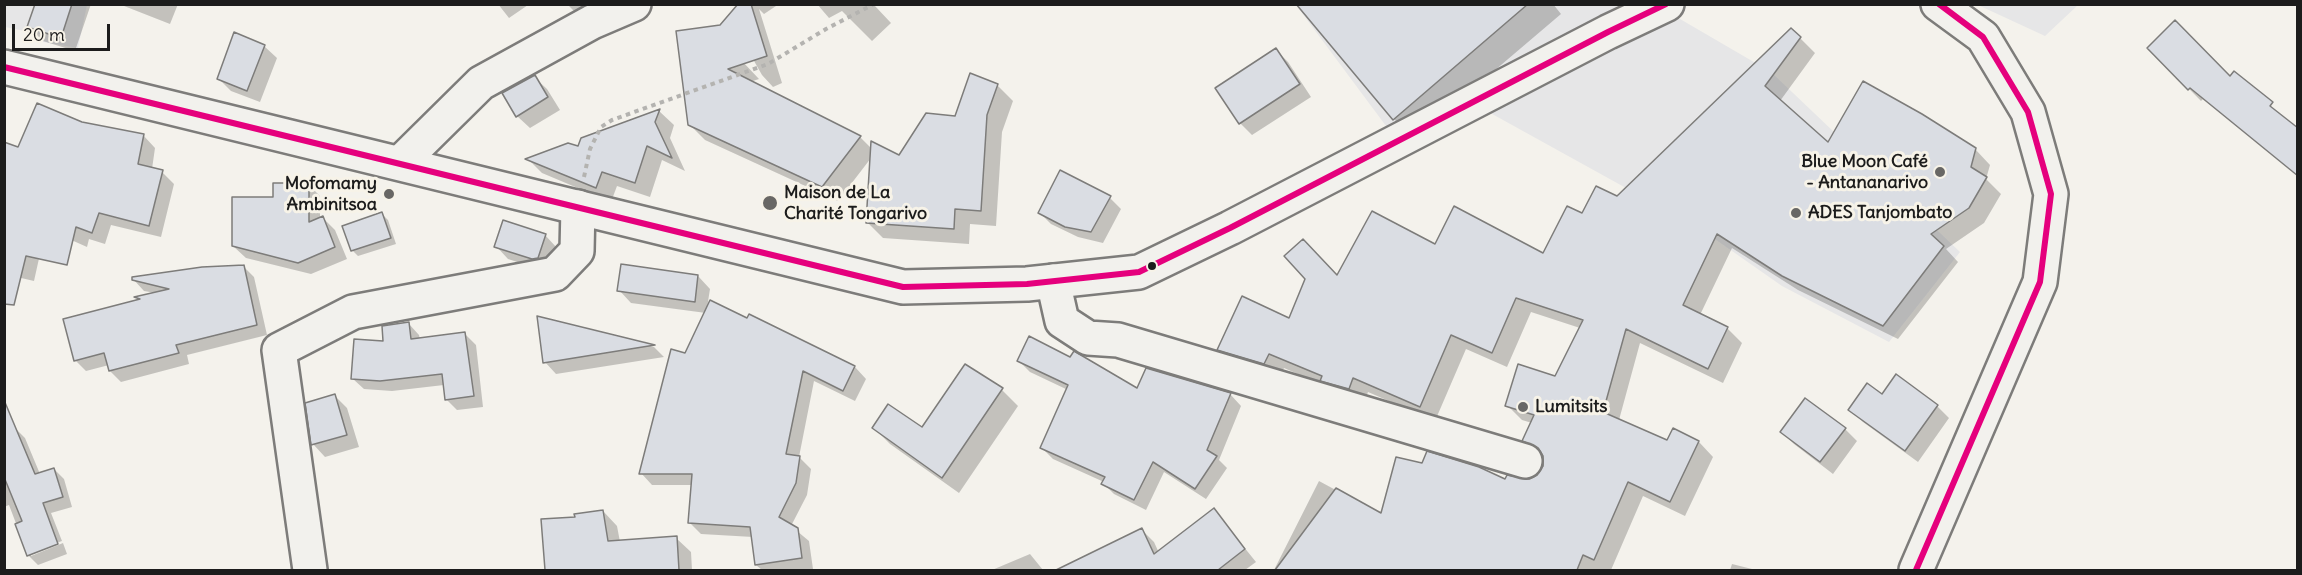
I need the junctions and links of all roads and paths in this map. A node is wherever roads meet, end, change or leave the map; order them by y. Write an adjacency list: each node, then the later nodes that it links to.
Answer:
1 (874, 4): 7 (path)
2 (1667, 4): 8 (main road)
3 (1938, 4): 11 (main road)
4 (627, 6): 6 (main road)
5 (4, 67): 6 (main road)
6 (400, 164): 7 (main road)
7 (578, 207): 8 (main road); 10 (main road)
8 (1053, 281): 9 (main road)
9 (1525, 461)
10 (310, 570)
11 (1916, 570)

